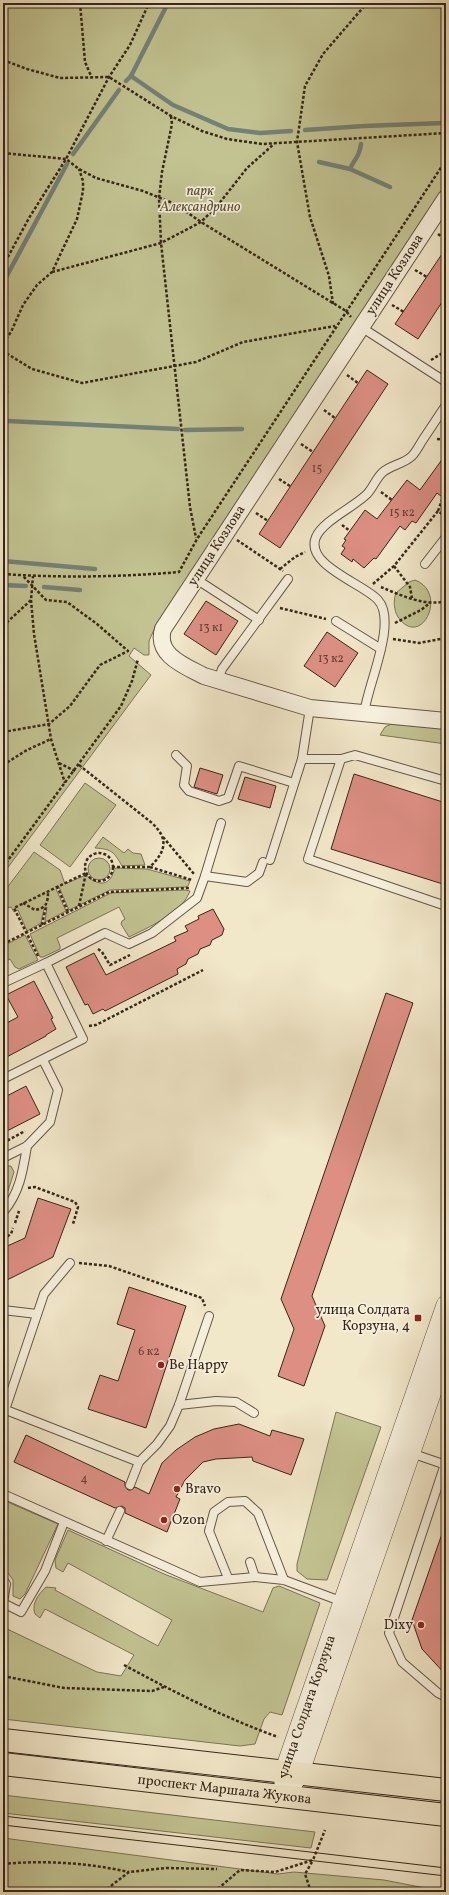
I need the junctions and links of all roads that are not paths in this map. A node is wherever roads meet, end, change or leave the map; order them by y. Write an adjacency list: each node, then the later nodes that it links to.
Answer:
1 (446, 198): 2 (street, улица Козлова)
2 (358, 324): 3 (lane); 7 (street, улица Козлова)
3 (446, 382)
4 (446, 406): 11 (lane)
5 (446, 537): 6 (lane)
6 (425, 564)
7 (196, 579): 9 (lane); 12 (street, улица Козлова)
8 (288, 579): 9 (lane)
9 (259, 620): 12 (lane)
10 (336, 621): 11 (lane)
11 (381, 649): 14 (lane)
12 (218, 681): 13 (street, улица Козлова)
13 (310, 708): 14 (street, улица Козлова); 17 (lane)
14 (364, 714): 15 (street, улица Козлова)
15 (446, 722)
16 (176, 755): 20 (lane)
17 (302, 759): 18 (lane); 20 (lane)
18 (341, 759): 19 (lane); 23 (lane)
19 (446, 781)
20 (294, 783): 22 (lane)
21 (221, 823): 22 (lane)
22 (204, 879): 24 (lane)
23 (446, 906)
24 (44, 964): 25 (lane); 26 (lane)
25 (3, 983)
26 (43, 1060): 27 (lane); 28 (lane)
27 (3, 1079)
28 (27, 1146): 29 (lane); 30 (lane)
29 (3, 1158)
30 (4, 1209): 31 (lane)
31 (3, 1222)
32 (70, 1263): 35 (lane)
33 (446, 1305): 41 (street, улица Солдата Корзуна)
34 (3, 1310): 35 (lane)
35 (37, 1314): 40 (lane)
36 (209, 1316): 38 (lane)
37 (446, 1351): 41 (street, улица Солдата Корзуна)
38 (179, 1405): 39 (lane); 42 (lane)
39 (254, 1413)
40 (4, 1415): 42 (lane)
41 (403, 1450): 43 (lane); 54 (street, улица Солдата Корзуна)
42 (139, 1462): 44 (lane)
43 (446, 1465): 55 (lane)
44 (130, 1485)
45 (3, 1494): 47 (lane)
46 (120, 1511): 48 (lane)
47 (64, 1522): 48 (lane); 52 (lane)
48 (106, 1540): 51 (lane)
49 (250, 1562): 50 (lane)
50 (255, 1577): 51 (lane); 53 (lane)
51 (228, 1578): 53 (lane)
52 (3, 1580)
53 (284, 1580): 54 (lane)
54 (350, 1604): 58 (street, улица Солдата Корзуна)
55 (446, 1697)
56 (3, 1740): 58 (main road, проспект Маршала Жукова)
57 (3, 1764): 60 (main road, проспект Маршала Жукова)
58 (291, 1773): 59 (main road, проспект Маршала Жукова); 60 (street, улица Солдата Корзуна)
59 (446, 1790)
60 (284, 1797): 61 (main road, проспект Маршала Жукова)
61 (446, 1815)

